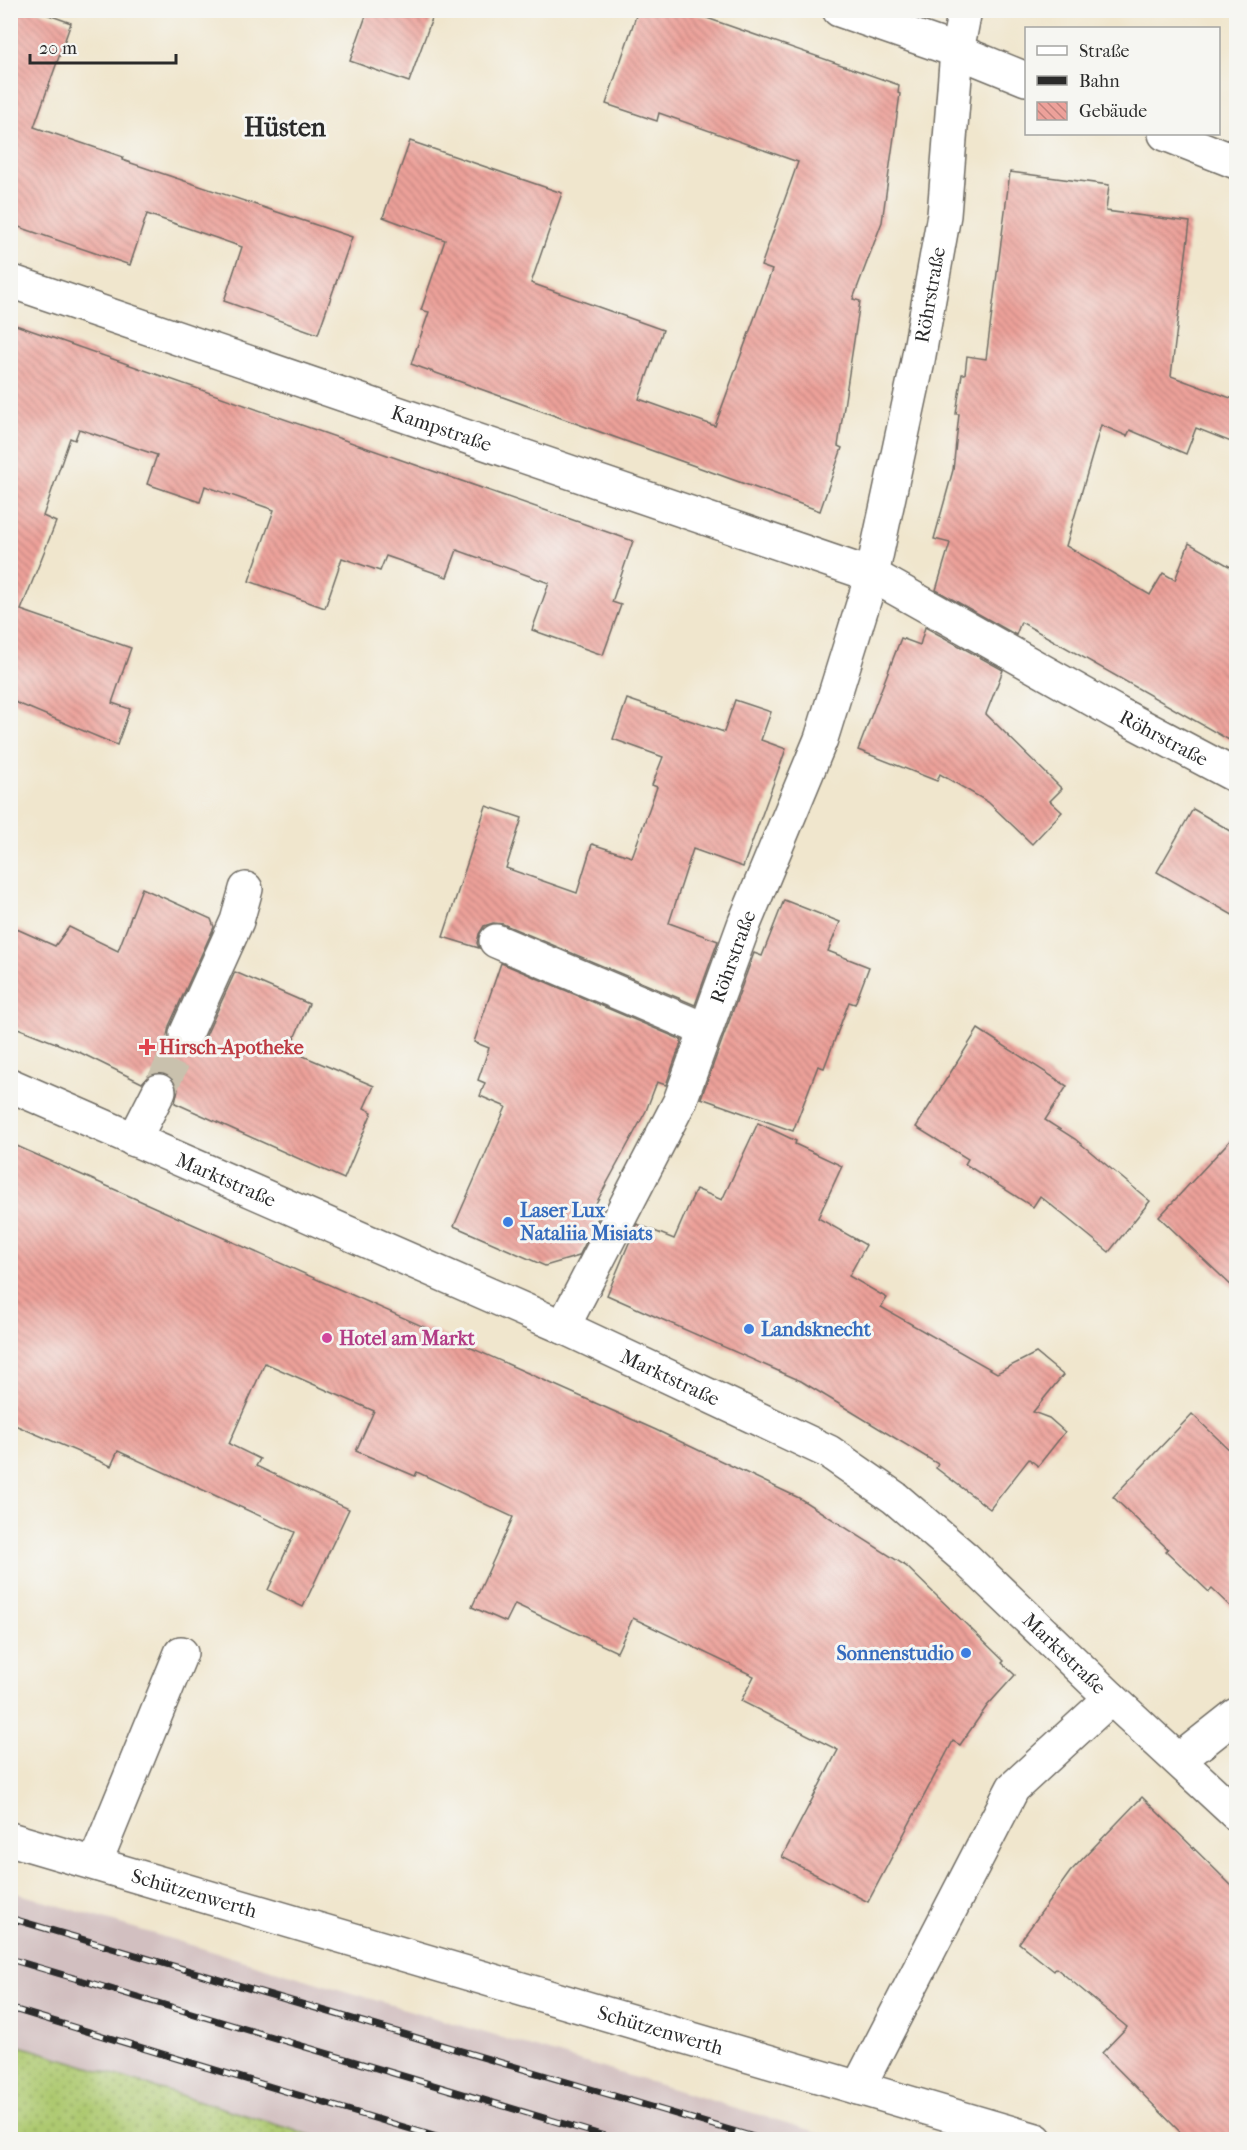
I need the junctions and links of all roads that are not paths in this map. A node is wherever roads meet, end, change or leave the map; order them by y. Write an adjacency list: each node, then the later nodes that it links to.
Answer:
1 (839, 10): 3 (street)
2 (964, 10): 3 (street, Röhrstraße)
3 (957, 51): 4 (street); 8 (street, Röhrstraße)
4 (1025, 79)
5 (1168, 135): 6 (street)
6 (1236, 162)
7 (10, 280): 8 (street, Kampstraße)
8 (872, 575): 9 (street, Röhrstraße); 12 (street, Röhrstraße)
9 (1236, 776)
10 (246, 890): 13 (street)
11 (496, 941): 12 (street)
12 (706, 1030): 17 (street, Röhrstraße)
13 (186, 1034)
14 (10, 1085): 16 (street, Marktstraße)
15 (159, 1091): 16 (street)
16 (134, 1140): 17 (street, Marktstraße)
17 (563, 1327): 19 (street, Marktstraße)
18 (181, 1653): 24 (street)
19 (1111, 1698): 21 (street, Marktstraße); 25 (street)
20 (1236, 1715): 21 (street)
21 (1179, 1760): 22 (street, Marktstraße)
22 (1236, 1814)
23 (10, 1839): 24 (street, Schützenwerth)
24 (95, 1863): 25 (street, Schützenwerth)
25 (858, 2088): 26 (street, Schützenwerth)
26 (1036, 2139)

